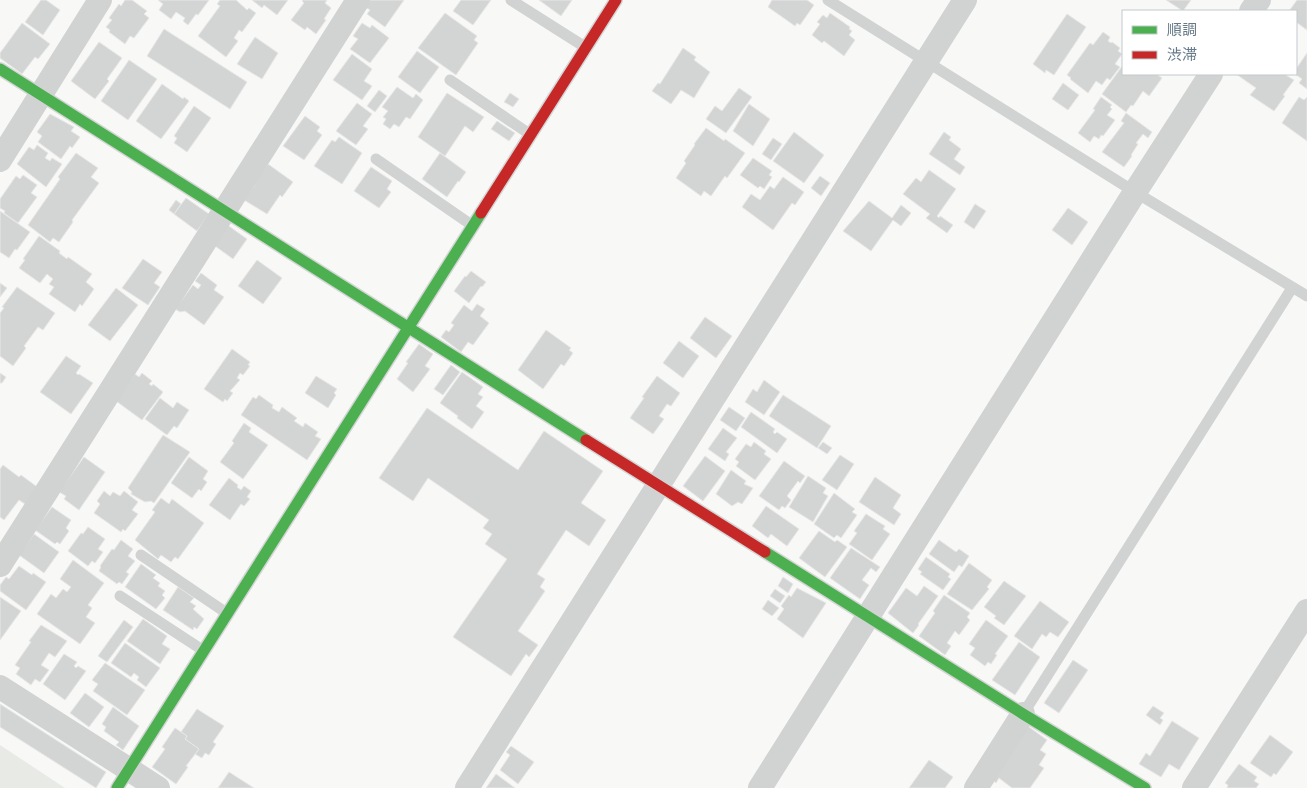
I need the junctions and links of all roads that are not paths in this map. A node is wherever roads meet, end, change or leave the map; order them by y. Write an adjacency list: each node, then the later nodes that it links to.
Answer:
1 (100, 0): 12 (street)
2 (358, 0): 17 (street)
3 (511, 0): 7 (lane)
4 (616, 0): 7 (street)
5 (828, 0): 8 (lane)
6 (965, 0): 8 (street)
7 (586, 48): 13 (street)
8 (926, 62): 16 (lane); 22 (street)
9 (0, 69): 12 (street)
10 (1210, 75): 16 (street)
11 (450, 80): 13 (lane)
12 (40, 94): 15 (street); 17 (street)
13 (531, 135): 18 (street)
14 (376, 159): 18 (lane)
15 (0, 160)
16 (1135, 192): 19 (lane); 28 (street)
17 (224, 211): 21 (street); 24 (street)
18 (474, 226): 21 (street)
19 (1292, 288): 20 (lane); 31 (lane)
20 (1307, 296)
21 (409, 329): 22 (street); 27 (street)
22 (658, 485): 28 (street); 34 (street)
23 (141, 555): 27 (lane)
24 (0, 564)
25 (120, 596): 29 (lane)
26 (1307, 611): 38 (street)
27 (228, 614): 29 (street)
28 (868, 616): 31 (street); 35 (street)
29 (204, 651): 32 (street)
30 (0, 687): 32 (street)
31 (1023, 714): 36 (street); 37 (street)
32 (123, 779): 33 (street)
33 (158, 788)
34 (467, 788)
35 (760, 788)
36 (976, 788)
37 (1145, 788)
38 (1194, 788)

